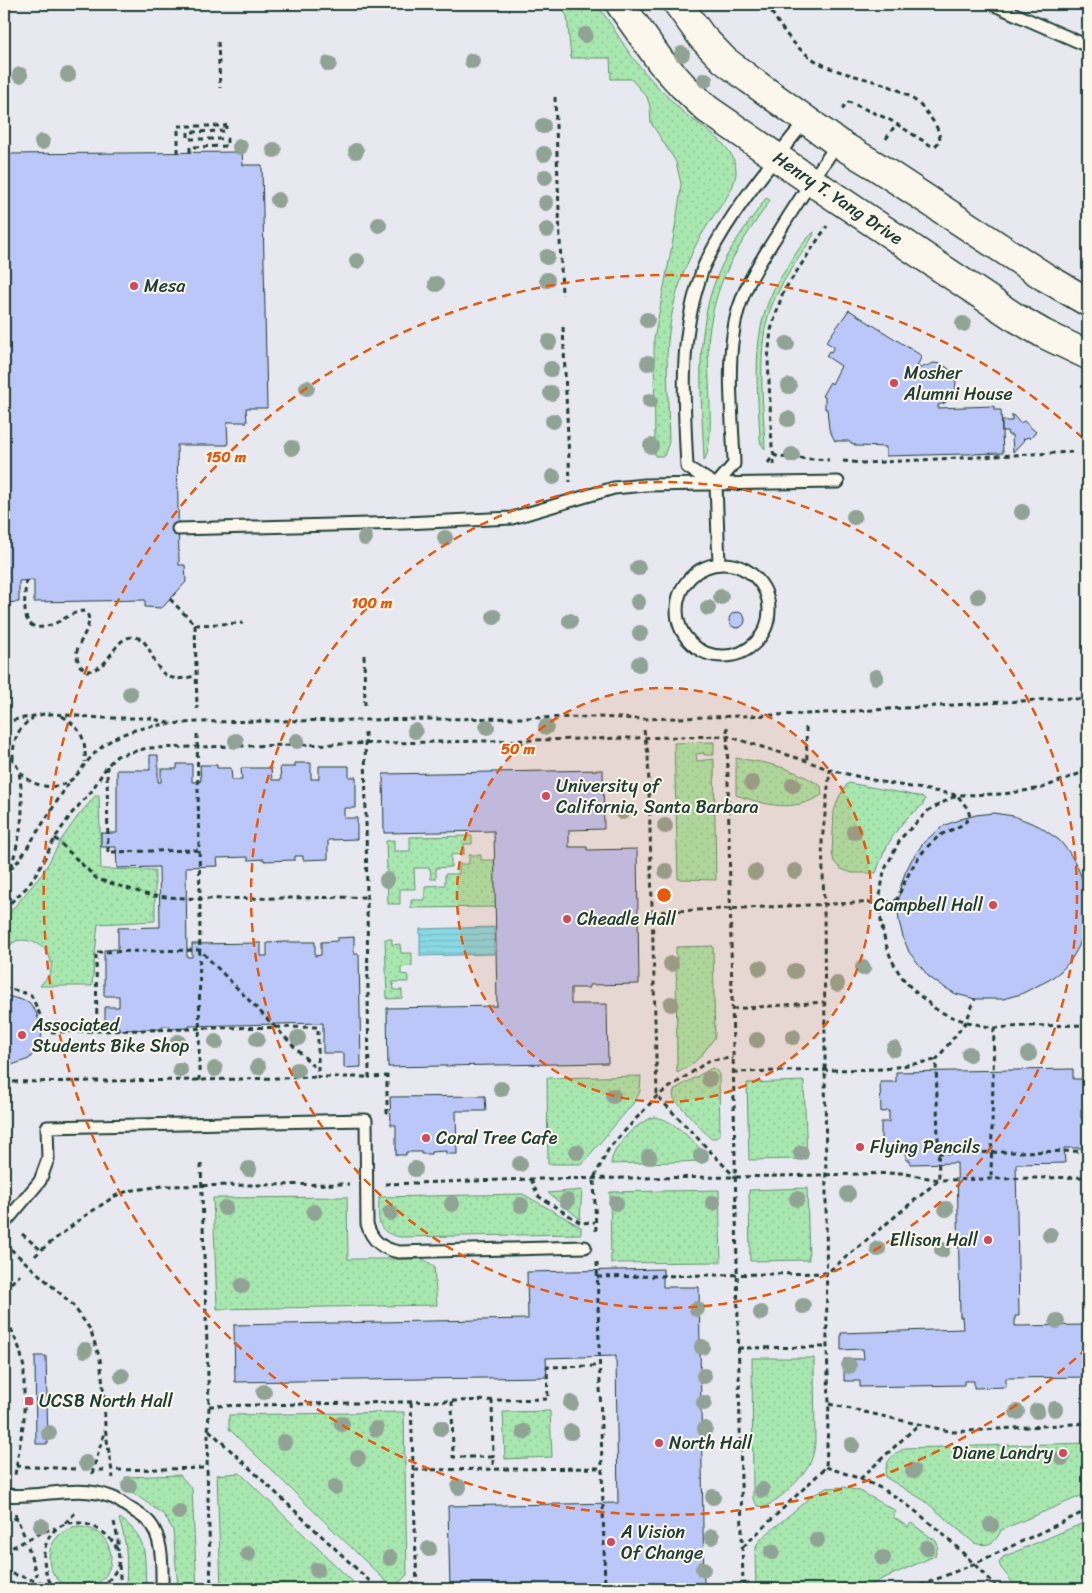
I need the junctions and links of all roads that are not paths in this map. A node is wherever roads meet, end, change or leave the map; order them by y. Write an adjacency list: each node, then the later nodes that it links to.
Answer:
1 (620, 4): 7 (main road, Henry T. Yang Drive)
2 (678, 4): 5 (main road)
3 (992, 4): 4 (lane)
4 (1088, 46)
5 (806, 120): 6 (main road); 7 (lane)
6 (838, 143): 8 (lane); 9 (main road)
7 (777, 157): 8 (main road, Henry T. Yang Drive); 12 (lane)
8 (811, 181): 10 (main road, Henry T. Yang Drive); 12 (lane)
9 (1088, 302)
10 (1088, 355)
11 (838, 482): 12 (lane)
12 (716, 485): 13 (lane); 14 (lane)
13 (178, 529)
14 (719, 564): 14 (lane)
15 (4, 1224): 16 (lane)
16 (585, 1247)
17 (4, 1494): 18 (lane)
18 (162, 1589)

